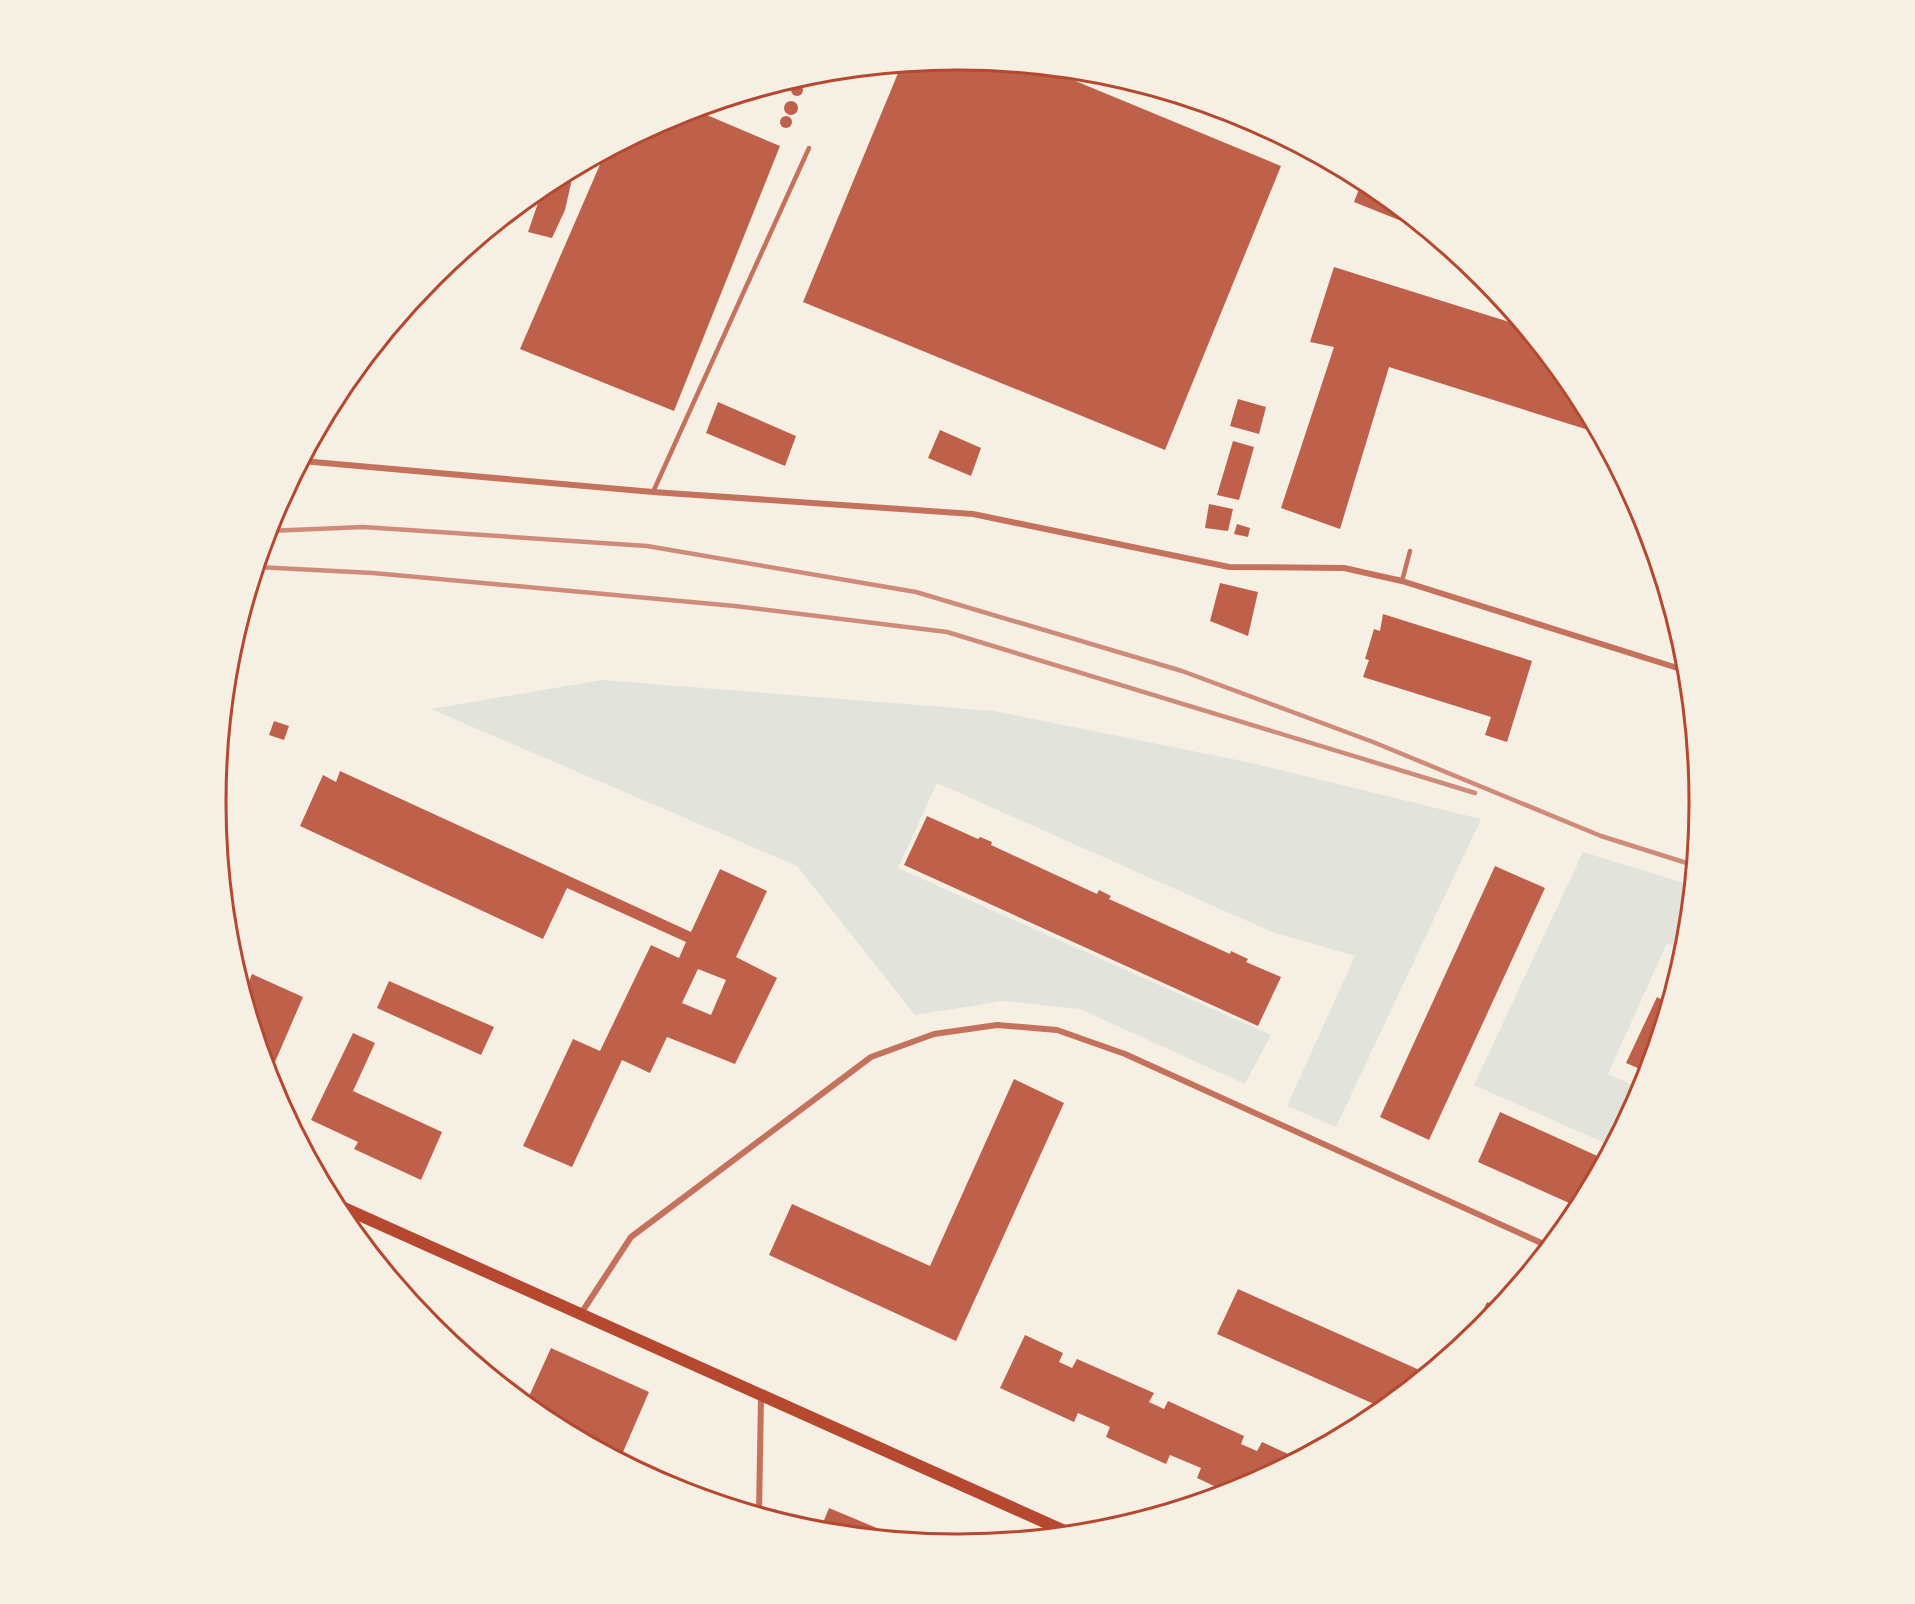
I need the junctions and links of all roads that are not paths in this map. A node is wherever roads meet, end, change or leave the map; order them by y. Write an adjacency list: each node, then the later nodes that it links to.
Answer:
1 (809, 148): 3 (lane)
2 (310, 462): 3 (street)
3 (653, 492): 5 (street)
4 (1410, 551): 5 (lane)
5 (1402, 581): 6 (street)
6 (1676, 667)
7 (351, 1211): 9 (main road)
8 (1541, 1243): 9 (street)
9 (580, 1315): 10 (main road)
10 (761, 1396): 11 (street); 12 (main road)
11 (759, 1506)
12 (1055, 1527)

